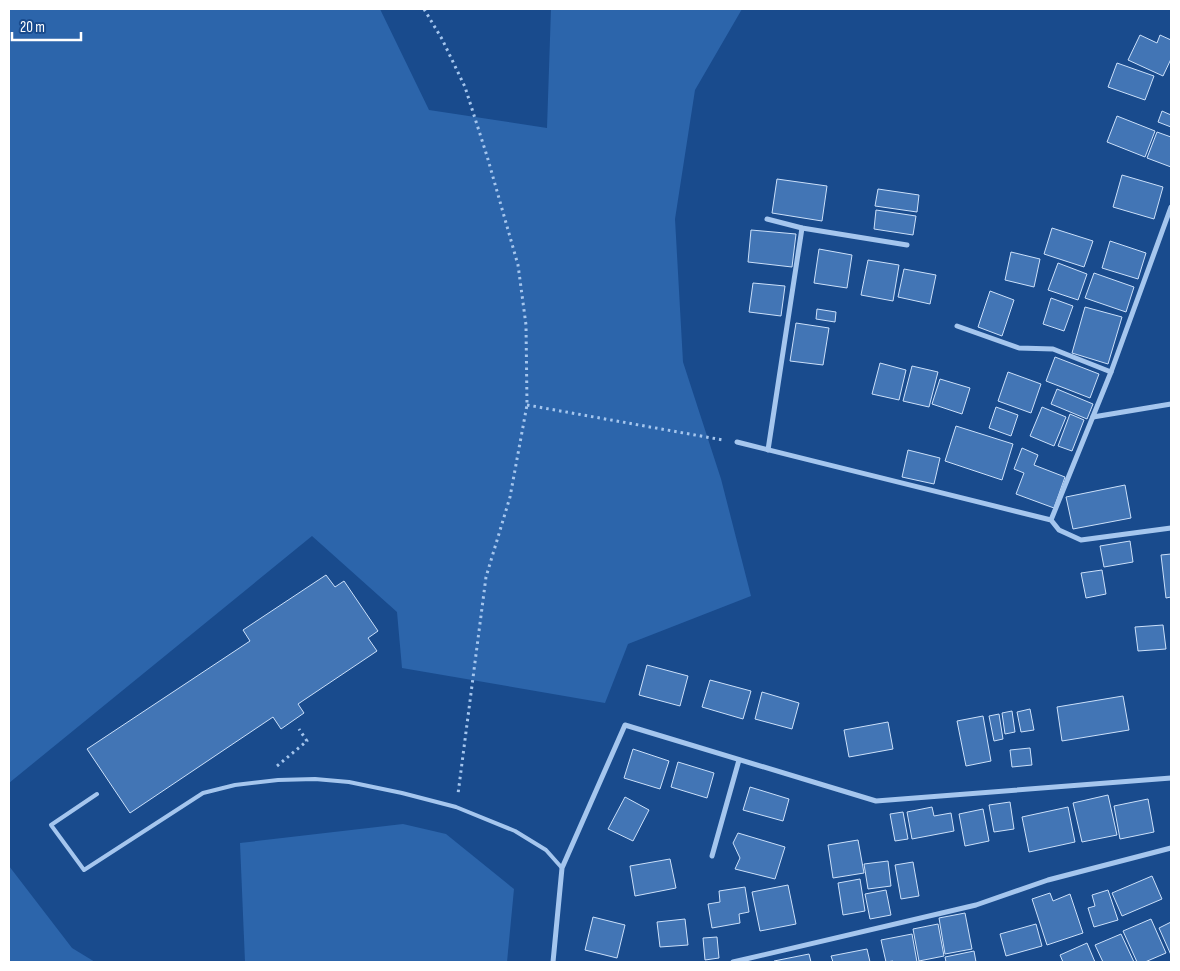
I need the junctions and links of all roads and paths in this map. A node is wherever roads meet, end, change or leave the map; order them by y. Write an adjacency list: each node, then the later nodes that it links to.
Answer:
1 (424, 9): 8 (path)
2 (1171, 207): 7 (street)
3 (767, 220): 4 (street)
4 (802, 228): 5 (street); 12 (street)
5 (907, 245)
6 (957, 326): 7 (street)
7 (1111, 372): 10 (street)
8 (527, 404): 11 (path); 20 (path)
9 (1171, 404): 10 (street)
10 (1093, 417): 13 (street)
11 (737, 442): 12 (street)
12 (768, 450): 13 (street)
13 (1051, 520): 14 (street)
14 (1171, 528)
15 (299, 728): 18 (path)
16 (739, 760): 17 (street); 22 (street); 23 (street)
17 (1171, 778)
18 (258, 782): 19 (lane); 20 (lane)
19 (97, 794)
20 (456, 807): 23 (lane)
21 (1171, 848): 25 (street)
22 (712, 856)
23 (562, 868): 24 (street)
24 (554, 962)
25 (733, 962)

